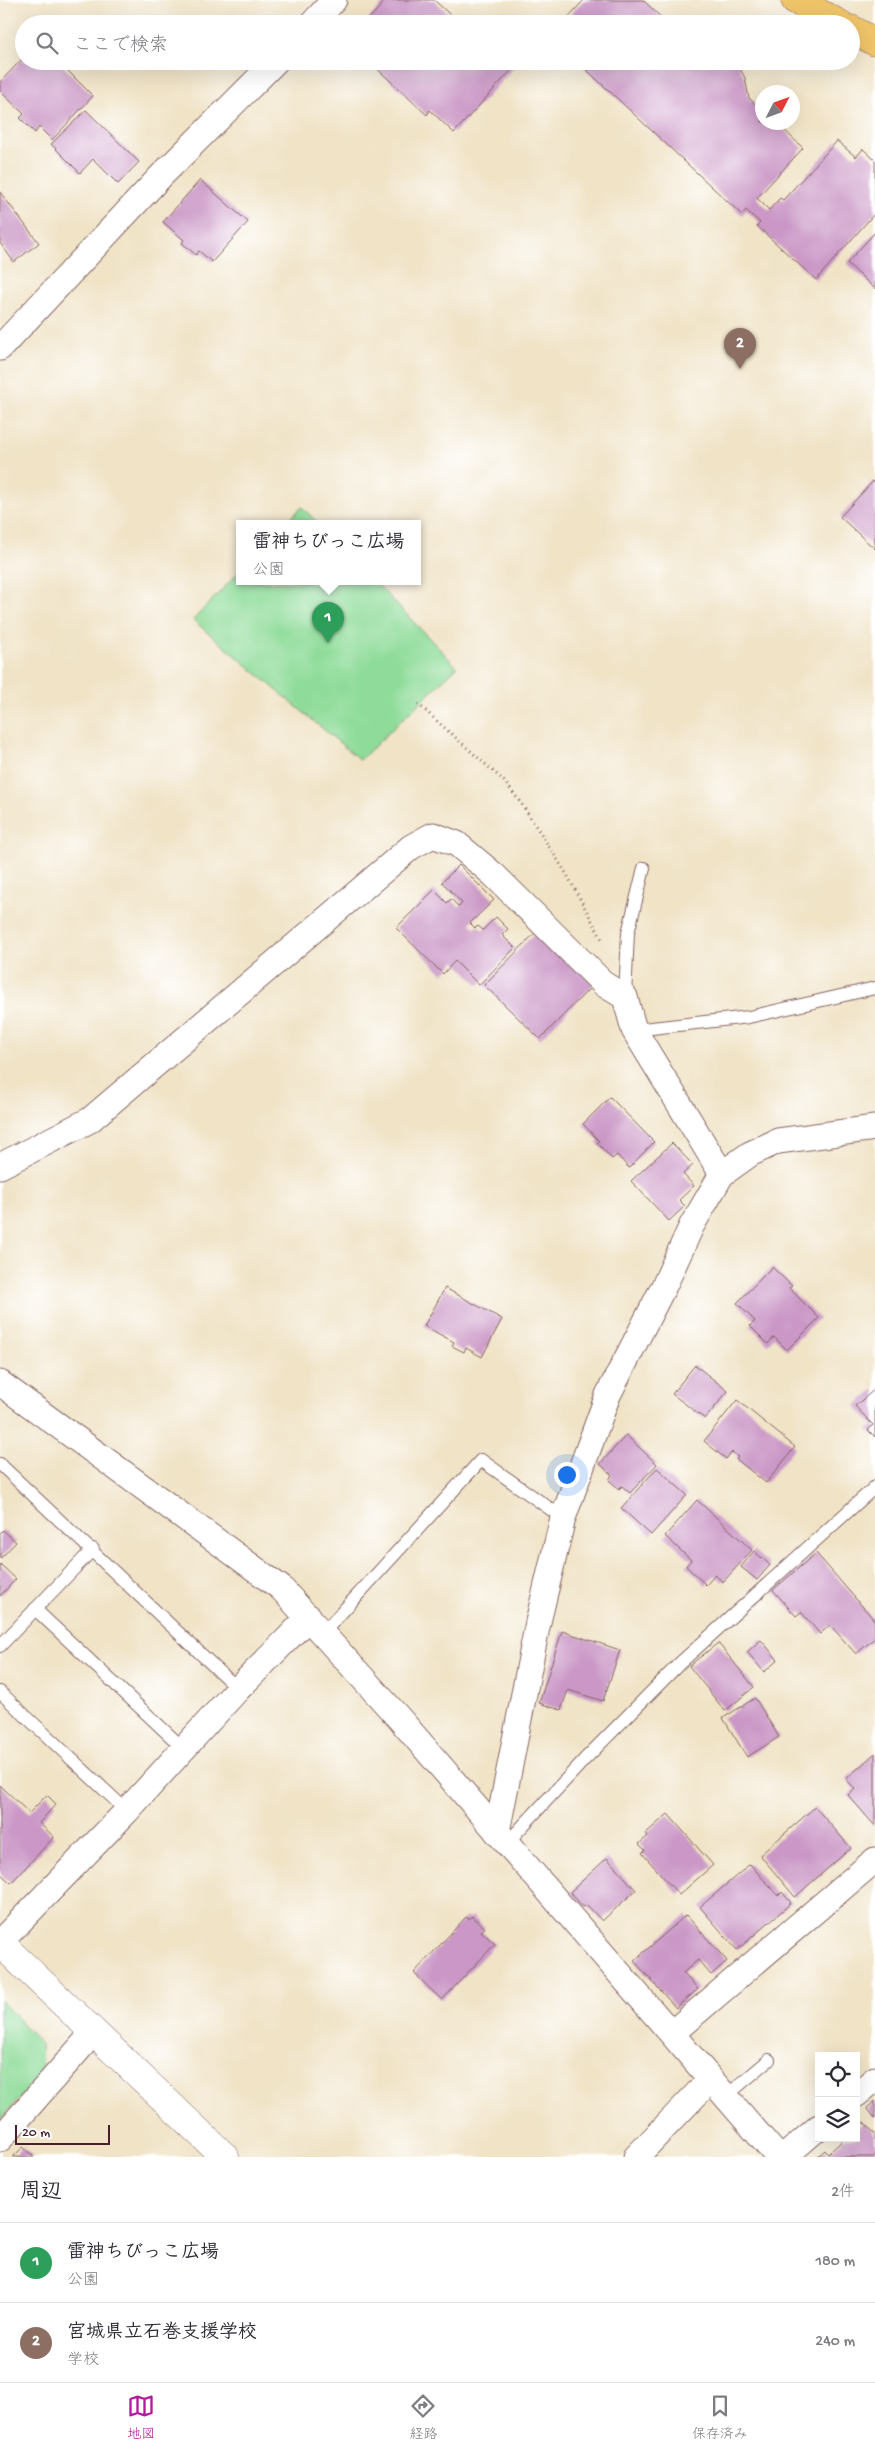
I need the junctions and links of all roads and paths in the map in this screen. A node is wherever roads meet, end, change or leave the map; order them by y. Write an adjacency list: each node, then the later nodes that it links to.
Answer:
1 (334, 0): 3 (street)
2 (795, 0): 4 (main road)
3 (320, 15)
4 (823, 15)
5 (860, 34): 6 (main road)
6 (875, 42)
7 (267, 70): 8 (street)
8 (0, 348)
9 (418, 704): 11 (path)
10 (644, 868): 13 (lane)
11 (605, 947)
12 (875, 988): 14 (lane)
13 (625, 997): 14 (street); 16 (street)
14 (634, 1030): 17 (street)
15 (875, 1128): 17 (street)
16 (0, 1166)
17 (722, 1174): 21 (street)
18 (0, 1382): 24 (street)
19 (0, 1464): 22 (lane)
20 (875, 1487): 30 (lane)
21 (563, 1518): 24 (lane); 30 (street)
22 (93, 1549): 23 (lane); 26 (lane)
23 (35, 1610): 25 (lane); 28 (lane)
24 (316, 1626): 26 (street); 30 (street)
25 (0, 1646)
26 (238, 1689): 28 (street)
27 (0, 1692): 29 (lane)
28 (183, 1748): 29 (street)
29 (128, 1811): 32 (street)
30 (502, 1838): 34 (street)
31 (875, 1860): 34 (street)
32 (0, 1942): 33 (street)
33 (93, 2033): 40 (street); 41 (street)
34 (672, 2033): 37 (street)
35 (769, 2060): 37 (lane)
36 (875, 2079): 38 (street)
37 (717, 2089): 42 (street); 43 (street)
38 (860, 2092)
39 (815, 2130): 44 (street)
40 (0, 2139)
41 (225, 2157)
42 (636, 2157)
43 (778, 2157)
44 (784, 2157)

